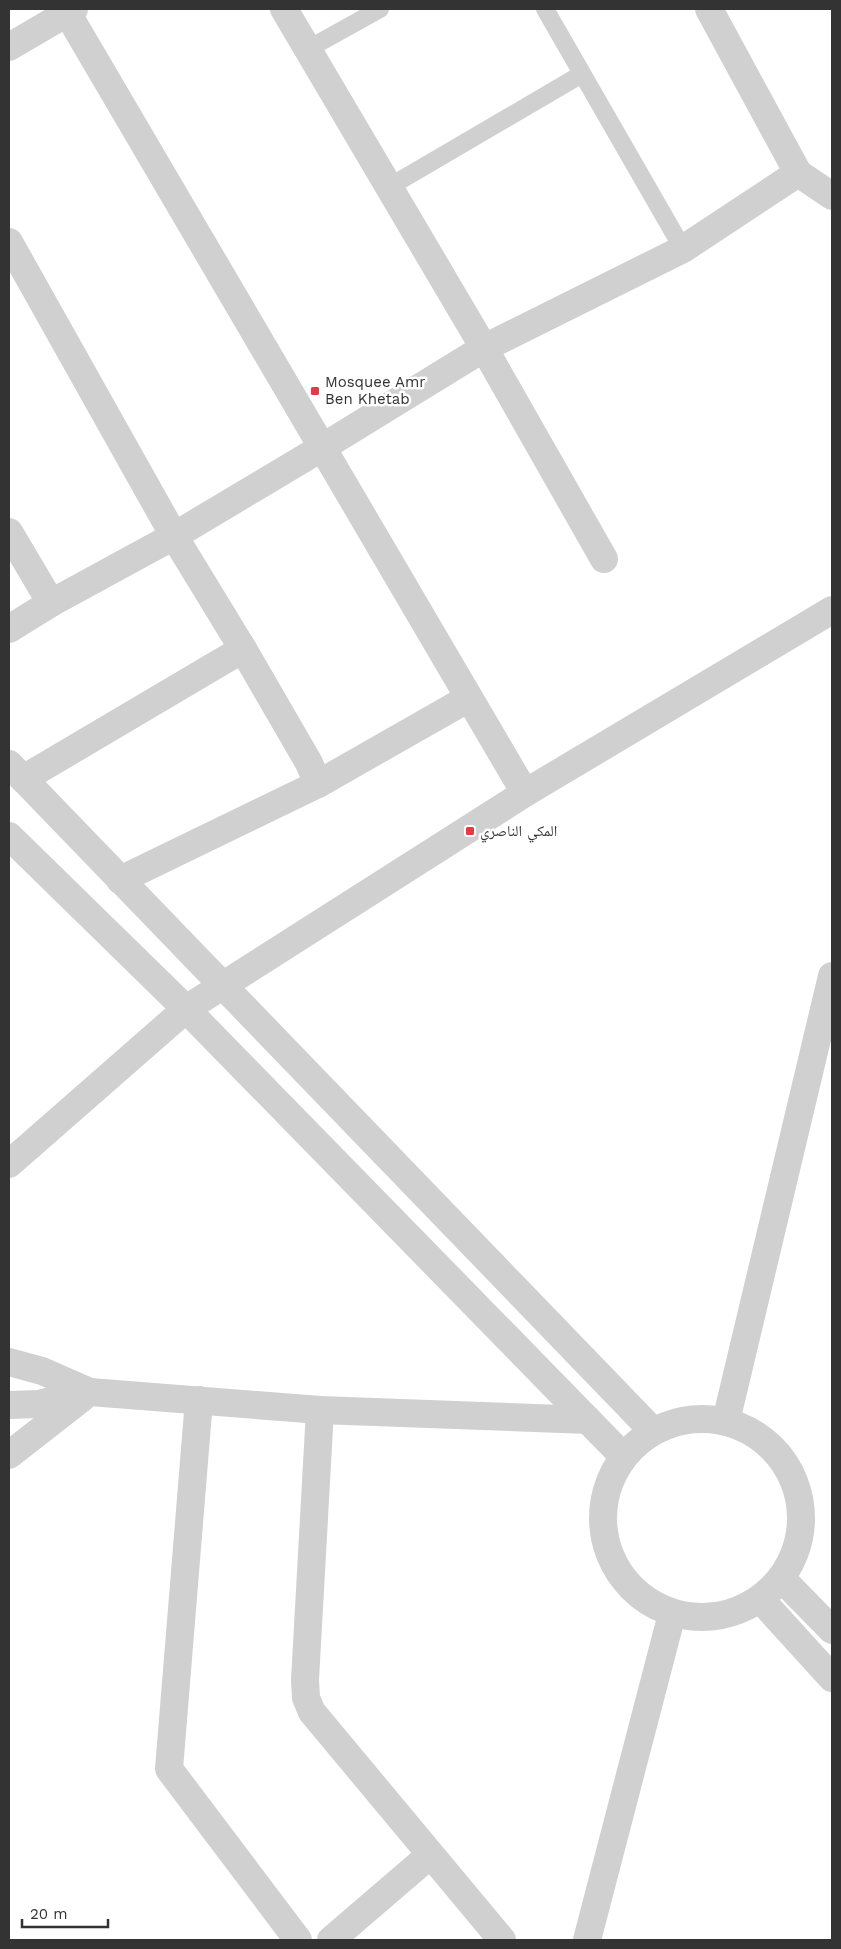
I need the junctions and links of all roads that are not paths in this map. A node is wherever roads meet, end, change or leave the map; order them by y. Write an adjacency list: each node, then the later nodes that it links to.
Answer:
1 (284, 9): 7 (street)
2 (380, 9): 7 (lane)
3 (545, 9): 8 (lane)
4 (709, 9): 9 (street)
5 (69, 10): 6 (street); 15 (street)
6 (9, 47)
7 (308, 49): 10 (street)
8 (582, 74): 10 (lane); 13 (lane)
9 (798, 173): 11 (street); 13 (street)
10 (389, 187): 14 (street)
11 (831, 193)
12 (9, 242): 17 (street)
13 (683, 249): 14 (street)
14 (484, 348): 15 (street); 18 (street)
15 (323, 447): 17 (street); 23 (street)
16 (9, 532): 19 (street)
17 (174, 536): 19 (street); 22 (street)
18 (604, 559)
19 (51, 603): 21 (street)
20 (832, 610): 26 (street)
21 (9, 629)
22 (243, 649): 24 (street); 25 (street)
23 (469, 698): 25 (street); 26 (street)
24 (16, 771): 28 (street)
25 (318, 784): 28 (street)
26 (525, 793): 30 (street)
27 (9, 836): 31 (street)
28 (120, 880): 30 (street)
29 (832, 976): 39 (street)
30 (222, 986): 31 (street); 40 (street)
31 (186, 1009): 32 (street); 38 (street)
32 (9, 1164)
33 (9, 1362): 34 (street)
34 (90, 1392): 35 (street); 36 (street); 41 (street)
35 (199, 1400): 37 (street); 49 (street)
36 (9, 1405)
37 (320, 1410): 38 (street); 48 (street)
38 (588, 1420): 42 (street)
39 (726, 1421): 40 (street); 43 (street)
40 (654, 1431): 42 (street)
41 (9, 1455)
42 (623, 1456): 45 (street)
43 (782, 1579): 44 (street); 46 (street)
44 (761, 1600): 45 (street); 47 (street)
45 (672, 1614): 52 (street)
46 (832, 1630)
47 (832, 1678)
48 (430, 1855): 50 (street); 51 (street)
49 (298, 1940)
50 (332, 1940)
51 (502, 1940)
52 (587, 1940)

